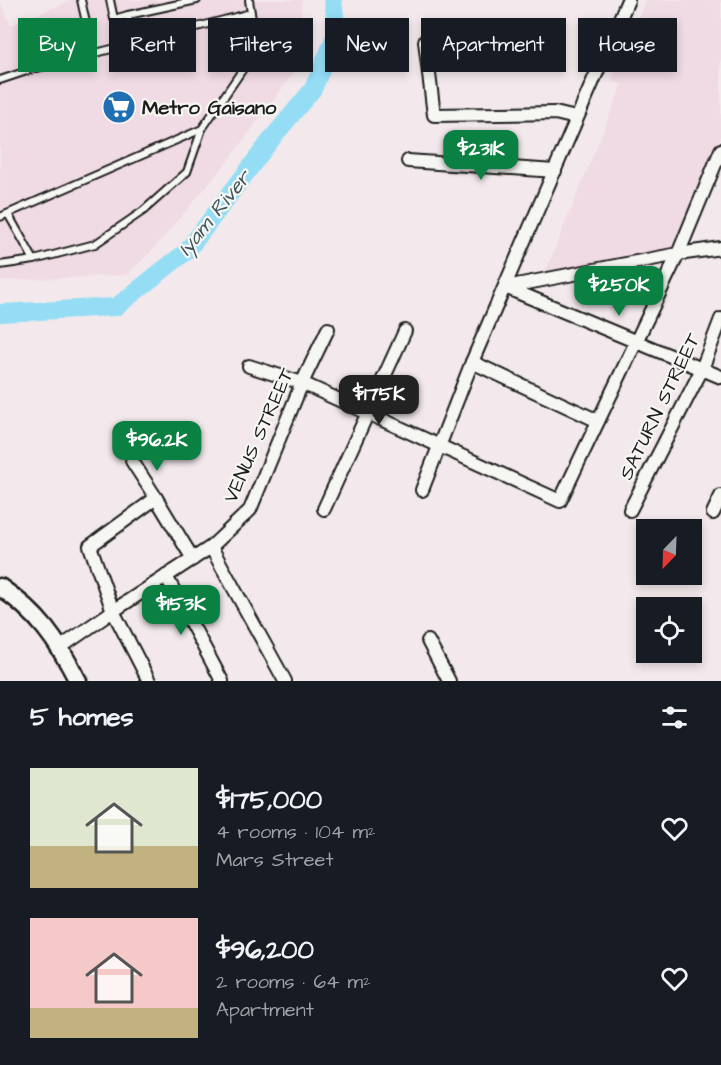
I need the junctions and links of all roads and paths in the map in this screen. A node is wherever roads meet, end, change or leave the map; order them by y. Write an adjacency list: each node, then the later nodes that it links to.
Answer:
1 (81, 0): 9 (lane)
2 (110, 0): 8 (lane)
3 (197, 0): 6 (lane)
4 (249, 0): 7 (lane)
5 (628, 0): 15 (street)
6 (166, 3): 8 (lane)
7 (251, 13): 11 (lane); 16 (lane)
8 (128, 15): 10 (lane)
9 (85, 18)
10 (129, 18)
11 (196, 27)
12 (24, 72): 14 (lane)
13 (429, 72): 15 (street)
14 (0, 80)
15 (576, 118): 19 (street)
16 (202, 129): 20 (lane); 24 (lane)
17 (721, 150): 23 (street)
18 (408, 161): 19 (street)
19 (555, 171): 26 (street)
20 (8, 214): 21 (lane); 24 (lane)
21 (0, 217)
22 (721, 248): 23 (street)
23 (678, 254): 26 (street); 30 (street)
24 (34, 260): 25 (lane)
25 (0, 265)
26 (505, 287): 30 (street); 31 (street)
27 (721, 319): 33 (street, SATURN STREET)
28 (328, 329): 35 (street, VENUS STREET)
29 (405, 331): 36 (street)
30 (636, 340): 33 (street); 37 (street)
31 (472, 362): 37 (street); 38 (street)
32 (249, 366): 35 (street)
33 (702, 369): 34 (street); 44 (street, SATURN STREET)
34 (721, 377)
35 (302, 383): 36 (street); 46 (street, VENUS STREET)
36 (368, 415): 38 (street); 43 (street)
37 (598, 421): 38 (street)
38 (438, 445): 40 (street)
39 (132, 461): 42 (street)
40 (422, 490)
41 (721, 496): 45 (street)
42 (156, 498): 47 (street); 50 (street)
43 (324, 509)
44 (630, 510)
45 (713, 513)
46 (211, 547): 47 (street, VENUS STREET); 56 (street)
47 (193, 559): 48 (street, VENUS STREET)
48 (166, 576): 50 (street, VENUS STREET); 55 (street)
49 (0, 587): 52 (main road)
50 (113, 611): 52 (street, VENUS STREET); 54 (street)
51 (428, 641): 57 (street)
52 (61, 647): 53 (main road)
53 (78, 681)
54 (149, 681)
55 (222, 681)
56 (285, 681)
57 (448, 681)

